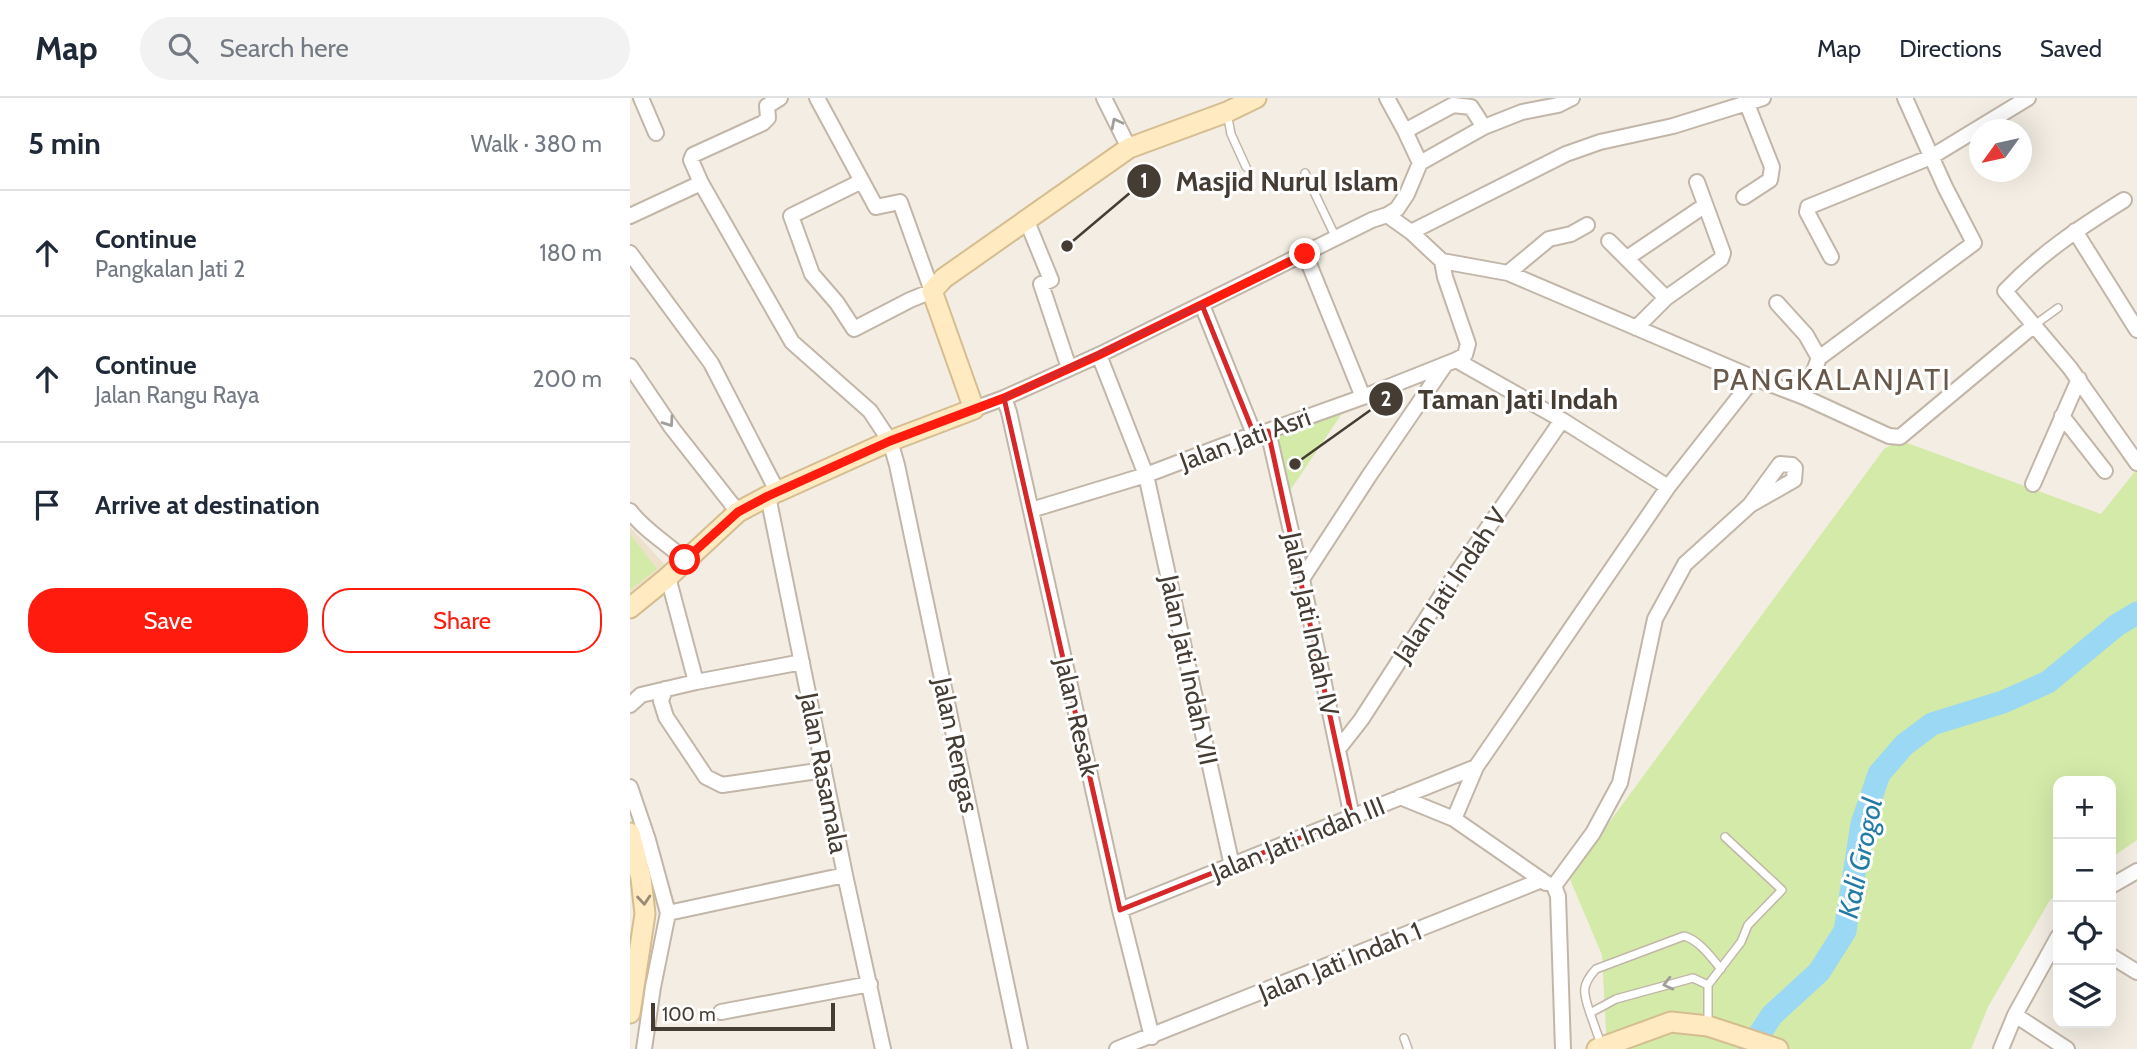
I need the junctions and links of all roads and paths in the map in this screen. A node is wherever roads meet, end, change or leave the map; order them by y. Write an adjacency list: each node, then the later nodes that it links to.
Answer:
1 (641, 98): 16 (street)
2 (780, 98): 24 (street)
3 (817, 98): 22 (street)
4 (1104, 98): 17 (street, one-way to 4)
5 (1256, 98): 13 (street)
6 (1387, 98): 15 (street)
7 (1572, 98): 14 (street)
8 (1763, 98): 12 (street)
9 (1906, 98): 18 (street)
10 (2021, 99): 18 (street)
11 (1717, 104): 12 (street); 33 (street)
12 (1747, 104): 25 (street)
13 (1227, 112): 17 (street); 20 (lane)
14 (1484, 127): 15 (street); 19 (street)
15 (1405, 131): 19 (street)
16 (656, 133)
17 (1129, 148): 30 (street)
18 (1931, 158): 38 (street); 51 (street)
19 (1420, 163): 28 (street)
20 (1246, 167)
21 (1305, 173): 34 (lane)
22 (862, 181): 42 (street); 42 (street)
23 (1697, 182): 27 (street)
24 (701, 183): 29 (street); 64 (street, Jalan Rengas)
25 (1744, 197)
26 (2123, 200): 32 (street)
27 (1704, 206): 39 (street); 43 (street)
28 (1387, 215): 33 (street); 34 (street)
29 (630, 216)
30 (1026, 219): 42 (street); 54 (street)
31 (1587, 225): 41 (street)
32 (2075, 231): 47 (street); 49 (street)
33 (1411, 232): 40 (street)
34 (1336, 238): 37 (street)
35 (1609, 241): 39 (street)
36 (630, 253): 70 (street, Jalan Rasamala)
37 (1305, 254): 45 (street); 57 (street)
38 (1831, 257)
39 (1627, 258): 43 (street)
40 (1442, 261): 41 (street); 52 (street)
41 (1508, 273): 48 (street)
42 (932, 292): 60 (street)
43 (1666, 298): 48 (street)
44 (1777, 303): 51 (street)
45 (1202, 305): 50 (street); 63 (street, Jalan Jati Indah IV)
46 (2058, 308): 47 (lane)
47 (2033, 326): 56 (street); 58 (street)
48 (1636, 328): 55 (street)
49 (2137, 330)
50 (1099, 355): 54 (street); 67 (street, Jalan Jati Indah VII)
51 (1819, 358): 58 (street)
52 (1451, 362): 57 (street, Jalan Jati Asri); 62 (street); 77 (street)
53 (630, 366): 74 (street, one-way to 74)
54 (1069, 368): 59 (street)
55 (1754, 378): 58 (street); 69 (street)
56 (2079, 379): 61 (street); 65 (street)
57 (1363, 397): 63 (street, Jalan Jati Asri)
58 (1804, 397)
59 (1004, 398): 60 (street); 72 (street, Jalan Resak)
60 (974, 409): 64 (street)
61 (2062, 416): 66 (street); 68 (street)
62 (1562, 420): 69 (street); 83 (street, Jalan Jati Indah V)
63 (1261, 432): 67 (street, Jalan Jati Asri); 77 (street, Jalan Jati Indah IV)
64 (890, 441): 70 (street); 115 (street, Jalan Rengas)
65 (2137, 463)
66 (2105, 471)
67 (1146, 475): 72 (street, Jalan Jati Asri); 92 (street, Jalan Jati Indah VII)
68 (2033, 484)
69 (1668, 487): 84 (street)
70 (772, 494): 74 (street); 79 (street, Jalan Rasamala)
71 (1750, 505): 95 (street)
72 (1031, 510): 97 (street, Jalan Resak)
73 (630, 511): 75 (street)
74 (738, 512): 75 (street)
75 (685, 560): 76 (street)
76 (668, 577): 78 (street); 80 (street)
77 (1302, 579): 83 (street, Jalan Jati Indah IV)
78 (630, 608)
79 (802, 662): 80 (street); 85 (street, Jalan Rasamala)
80 (696, 682): 81 (street)
81 (665, 689): 82 (street); 85 (street)
82 (630, 705)
83 (1339, 748): 88 (street, Jalan Jati Indah IV)
84 (1476, 767): 87 (street, Jalan Jati Indah III); 89 (street)
85 (824, 769): 94 (street, Jalan Rasamala)
86 (630, 787): 98 (street)
87 (1400, 797): 88 (street, Jalan Jati Indah III); 89 (street)
88 (1352, 817): 92 (street, Jalan Jati Indah III)
89 (1454, 819): 95 (street)
90 (630, 833): 106 (street, one-way to 106)
91 (1725, 837): 101 (lane)
92 (1232, 866): 97 (street, Jalan Jati Indah III)
93 (2137, 871): 96 (street)
94 (845, 875): 98 (street); 103 (street, Jalan Rasamala)
95 (1548, 883): 110 (street, Jalan Jati Indah 1); 118 (street)
96 (2116, 883)
97 (1120, 910): 110 (street, Jalan Resak)
98 (668, 913): 113 (street)
99 (2053, 946): 108 (street)
100 (2116, 959): 102 (street)
101 (1721, 969): 104 (lane); 107 (lane)
102 (2137, 972)
103 (870, 984): 105 (street); 114 (street, Jalan Rasamala)
104 (1708, 985): 107 (lane, one-way to 107); 109 (lane)
105 (720, 1012)
106 (630, 1013)
107 (1590, 1013): 112 (lane)
108 (2015, 1015): 120 (street); 121 (street)
109 (1708, 1026): 112 (street); 119 (street)
110 (1152, 1037): 116 (street, Jalan Jati Indah 1)
111 (1404, 1038): 117 (lane)
112 (1599, 1048)
113 (645, 1049)
114 (883, 1049)
115 (1020, 1049)
116 (1117, 1049)
117 (1408, 1049)
118 (1563, 1049)
119 (1777, 1049)
120 (2001, 1049)
121 (2067, 1049)

